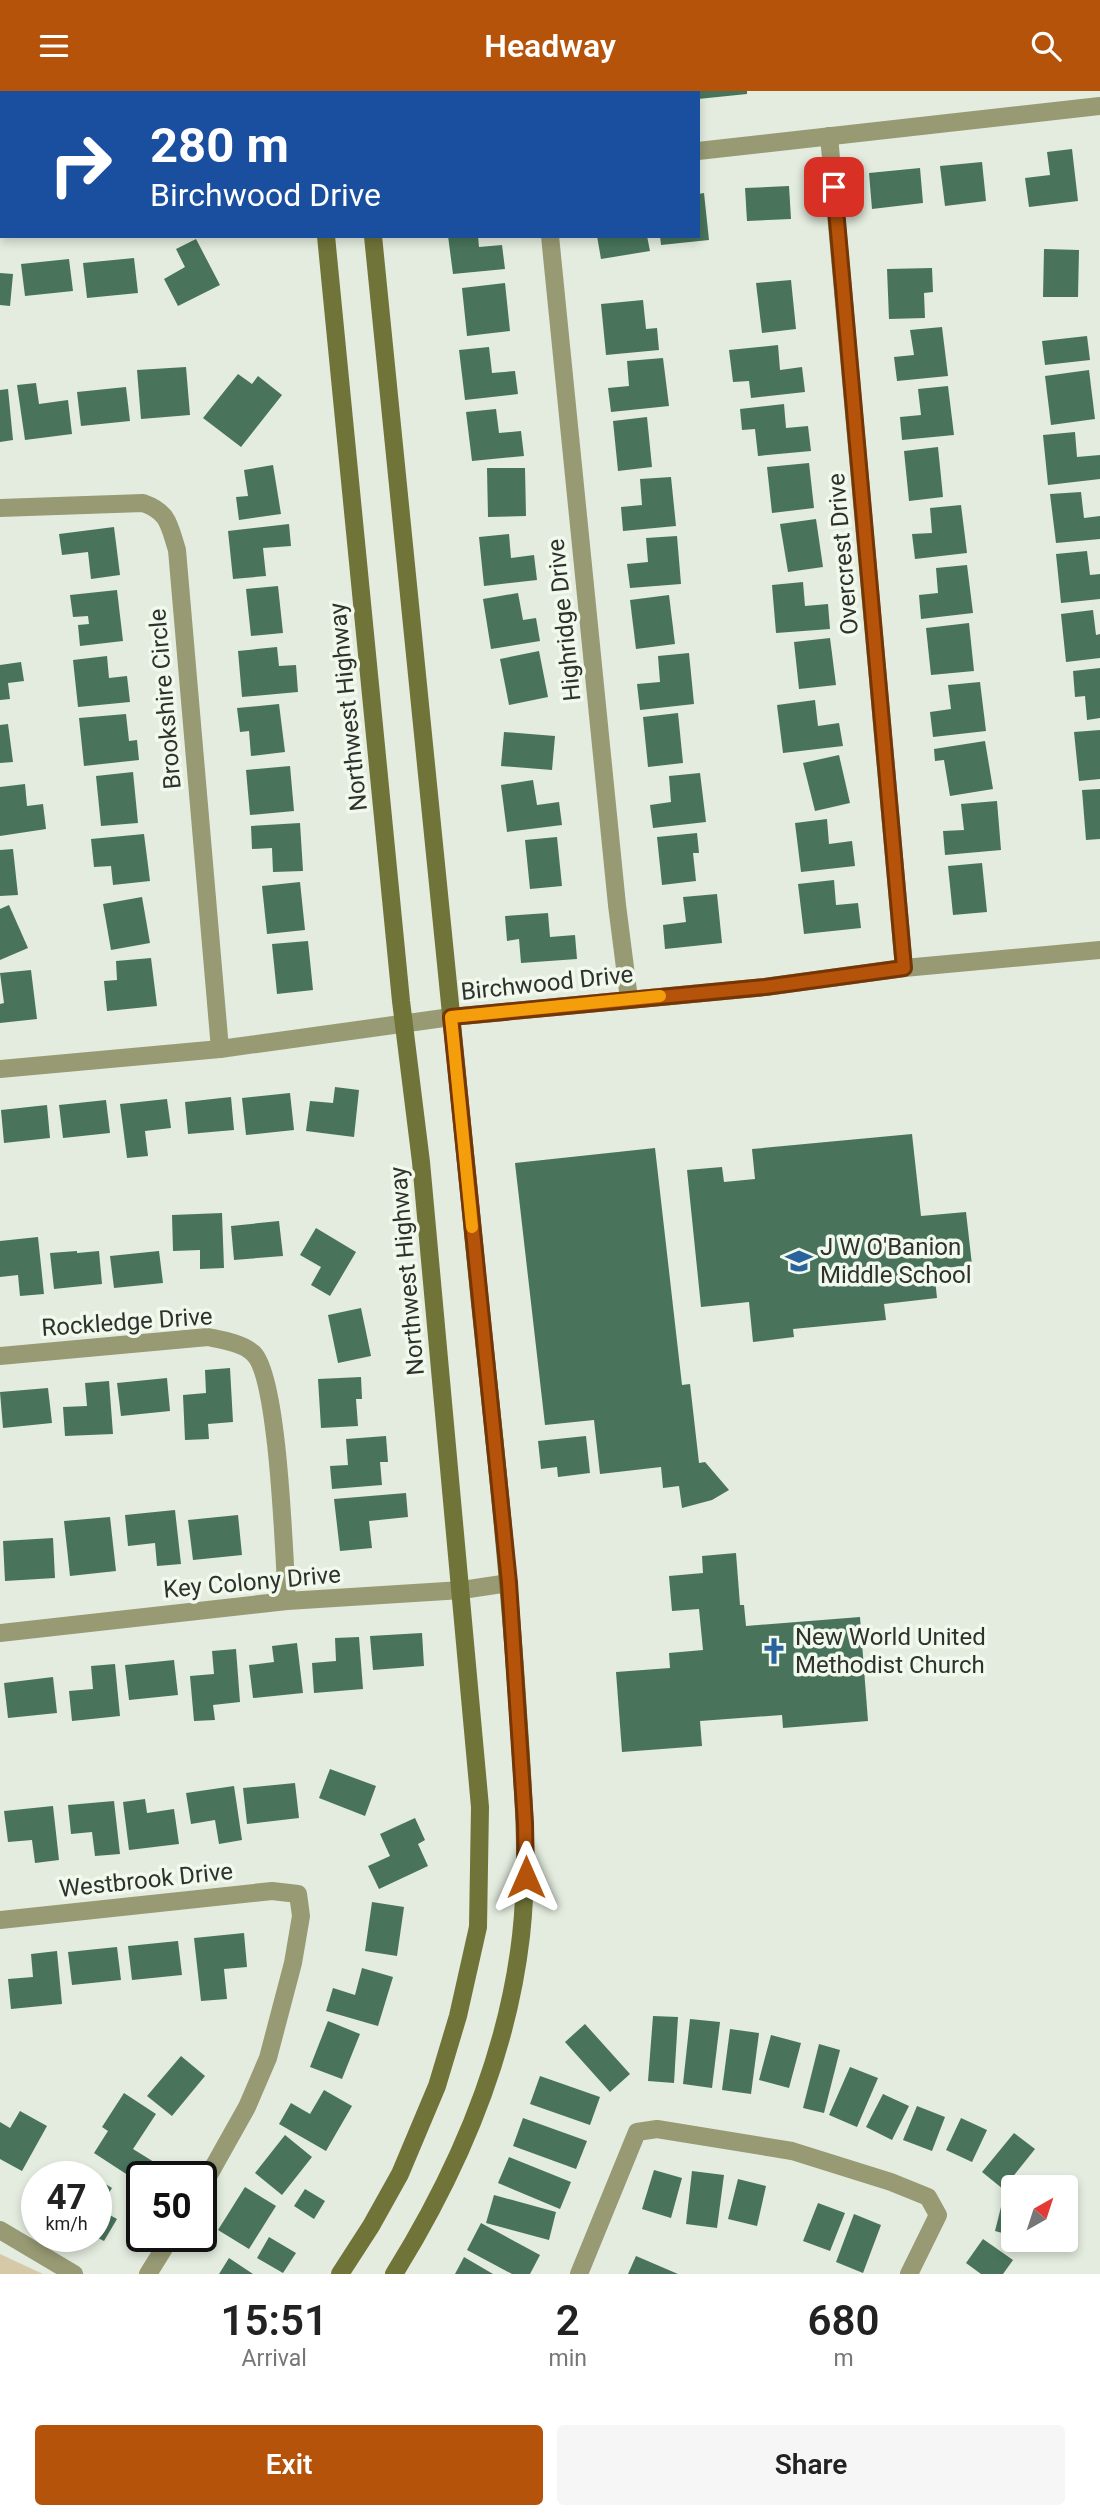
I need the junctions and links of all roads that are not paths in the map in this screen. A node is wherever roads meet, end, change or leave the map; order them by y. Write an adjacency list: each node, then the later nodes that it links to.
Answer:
1 (1100, 106): 2 (street)
2 (830, 136): 3 (street); 9 (street, Overcrest Drive)
3 (700, 151)
4 (326, 238): 12 (main road, Northwest Highway)
5 (373, 238): 11 (main road)
6 (550, 238): 10 (street, Highridge Drive)
7 (0, 508): 13 (street, Brookshire Circle)
8 (1100, 950): 9 (street, Birchwood Drive)
9 (904, 968): 10 (street, Birchwood Drive)
10 (629, 999): 11 (street, Birchwood Drive)
11 (451, 1017): 12 (street, Birchwood Drive); 16 (main road)
12 (404, 1024): 13 (street, Birchwood Drive); 17 (main road, Northwest Highway)
13 (220, 1049): 14 (street, Birchwood Drive)
14 (0, 1069)
15 (0, 1356): 18 (street, Rockledge Drive)
16 (509, 1583): 17 (street, Key Colony Drive); 27 (main road)
17 (462, 1590): 18 (street, Key Colony Drive); 26 (main road, Northwest Highway)
18 (287, 1601): 19 (street, Key Colony Drive)
19 (0, 1633)
20 (0, 1920): 21 (street, Westbrook Drive)
21 (217, 2161)
22 (0, 2230): 24 (street)
23 (162, 2252): 25 (street)
24 (74, 2274)
25 (148, 2274)
26 (341, 2274)
27 (394, 2274)
28 (579, 2274): 29 (street)
29 (909, 2274)

